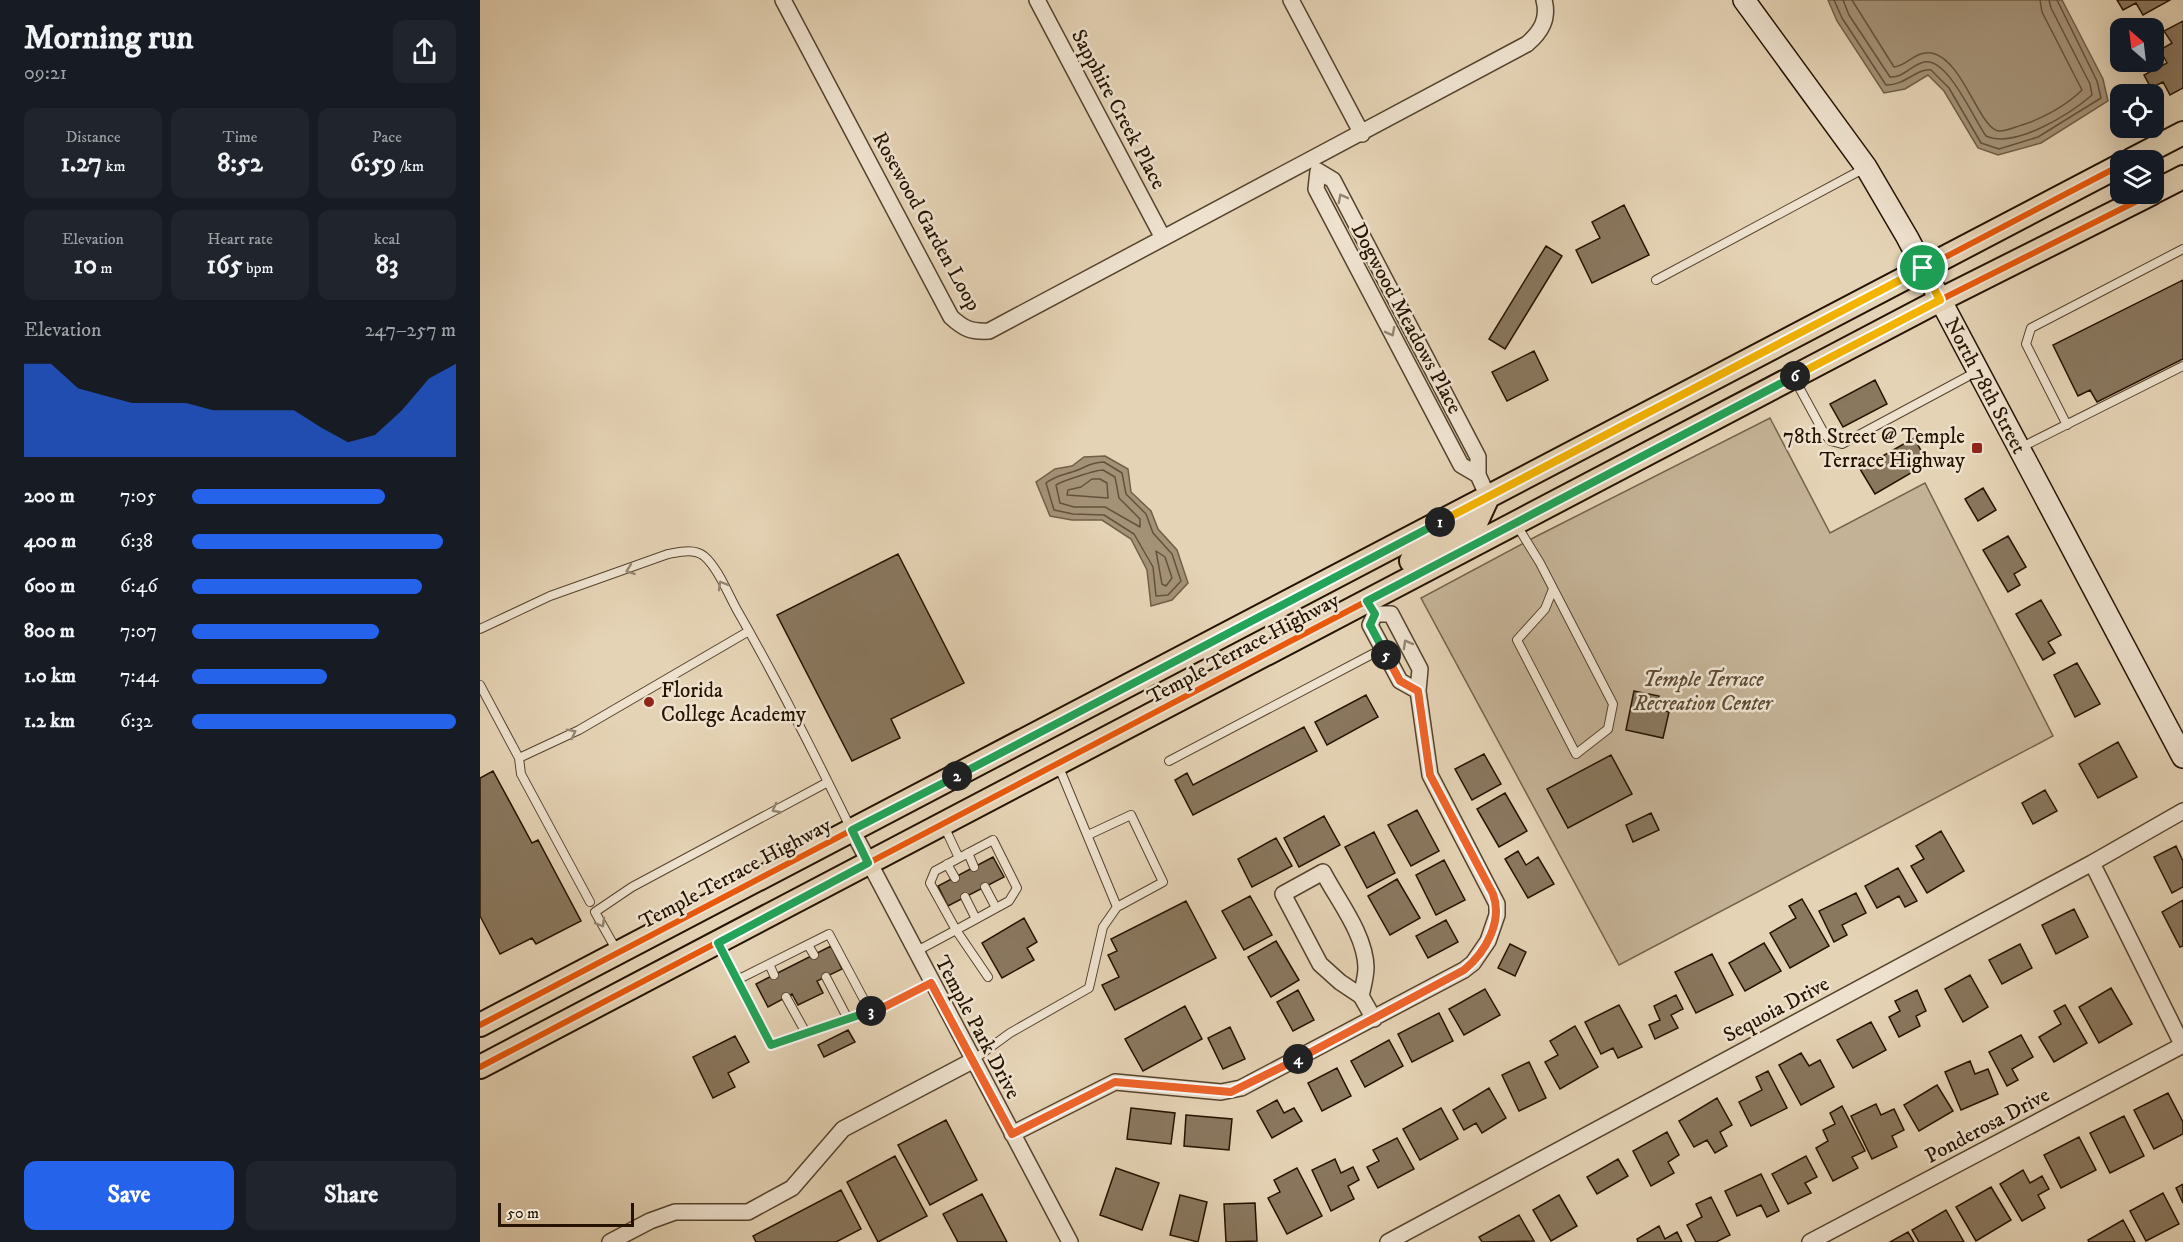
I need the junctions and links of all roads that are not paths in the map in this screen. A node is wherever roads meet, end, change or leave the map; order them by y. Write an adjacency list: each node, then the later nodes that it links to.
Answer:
1 (783, 0): 15 (street, Rosewood Garden Loop)
2 (1037, 0): 15 (street, Sapphire Creek Place)
3 (1291, 0): 6 (street)
4 (1544, 0): 6 (street)
5 (1744, 0): 10 (street, North 78th Street)
6 (1362, 134): 9 (street)
7 (2183, 134): 8 (main road)
8 (2151, 150)
9 (1315, 166): 15 (street); 19 (street, Dogwood Meadows Place, one-way to 9); 20 (street, Dogwood Meadows Place)
10 (1866, 167): 17 (street, North 78th Street); 18 (lane)
11 (2110, 171): 17 (main road, Temple Terrace Highway)
12 (2183, 177): 13 (main road, Temple Terrace Highway)
13 (2164, 187)
14 (2130, 204): 21 (main road, Temple Terrace Highway)
15 (1163, 238)
16 (2183, 249): 25 (lane)
17 (1923, 268): 21 (street, North 78th Street); 28 (main road, Temple Terrace Highway)
18 (1656, 280)
19 (1388, 286): 20 (street); 27 (street, Dogwood Meadows Place)
20 (1371, 295): 27 (street, Dogwood Meadows Place, one-way to 27)
21 (1940, 300): 23 (street, North 78th Street); 24 (main road, Temple Terrace Highway)
22 (2183, 366): 25 (lane)
23 (1976, 372): 24 (lane); 26 (street, North 78th Street)
24 (1793, 377): 29 (main road, Temple Terrace Highway)
25 (2067, 425): 26 (lane)
26 (2018, 449): 37 (street, North 78th Street)
27 (1478, 475): 28 (street, Dogwood Meadows Place)
28 (1488, 497): 31 (main road); 44 (main road, Temple Terrace Highway)
29 (1515, 523): 30 (lane); 31 (main road, Temple Terrace Highway)
30 (1553, 588): 30 (lane)
31 (1371, 608): 34 (street); 36 (street, one-way to 31); 40 (main road, Temple Terrace Highway)
32 (480, 629): 33 (lane, one-way to 32)
33 (749, 631): 38 (lane, one-way to 33); 41 (lane)
34 (1382, 649): 36 (street); 39 (lane)
35 (480, 685): 38 (lane)
36 (1418, 691): 75 (street)
37 (2183, 757)
38 (519, 758): 55 (lane)
39 (1169, 761)
40 (1057, 764): 43 (main road, Temple Terrace Highway); 45 (lane)
41 (828, 782): 44 (lane); 62 (lane, one-way to 62)
42 (2183, 811): 49 (street, Sequoia Drive)
43 (943, 824): 47 (lane); 48 (main road, Temple Terrace Highway)
44 (852, 830): 48 (street, Temple Park Drive); 62 (main road, Temple Terrace Highway)
45 (1088, 835): 56 (lane); 56 (lane)
46 (968, 853): 47 (lane); 51 (lane); 57 (lane)
47 (959, 858): 50 (lane)
48 (868, 863): 60 (main road, Temple Terrace Highway); 63 (street, Temple Park Drive)
49 (2092, 863): 78 (street); 84 (street, Sequoia Drive)
50 (947, 864): 52 (lane); 59 (lane)
51 (974, 867)
52 (955, 878)
53 (985, 887): 57 (lane)
54 (965, 897): 58 (lane)
55 (590, 902)
56 (1117, 907): 79 (lane)
57 (996, 908): 58 (lane)
58 (976, 919): 59 (lane)
59 (956, 930): 63 (lane); 68 (lane)
60 (718, 943): 69 (lane); 80 (main road, Temple Terrace Highway)
61 (808, 945): 64 (lane); 65 (lane); 73 (lane)
62 (618, 952): 76 (main road, Temple Terrace Highway)
63 (915, 952): 70 (street, Temple Park Drive)
64 (814, 955)
65 (769, 964): 66 (lane); 69 (lane)
66 (774, 975)
67 (826, 977): 74 (lane)
68 (988, 977)
69 (737, 980): 77 (lane)
70 (931, 983): 73 (lane); 79 (street, Temple Park Drive)
71 (1361, 996): 71 (street); 75 (street)
72 (786, 997): 77 (lane)
73 (870, 1011): 74 (lane)
74 (848, 1018): 77 (lane)
75 (1374, 1019): 81 (street)
76 (480, 1025)
77 (806, 1033)
78 (2183, 1046): 85 (street, Ponderosa Drive)
79 (972, 1061): 81 (street, Temple Park Drive); 82 (street)
80 (480, 1067)
81 (1012, 1134): 83 (street, Temple Park Drive)
82 (610, 1242)
83 (1070, 1242)
84 (1388, 1242)
85 (1810, 1242)

